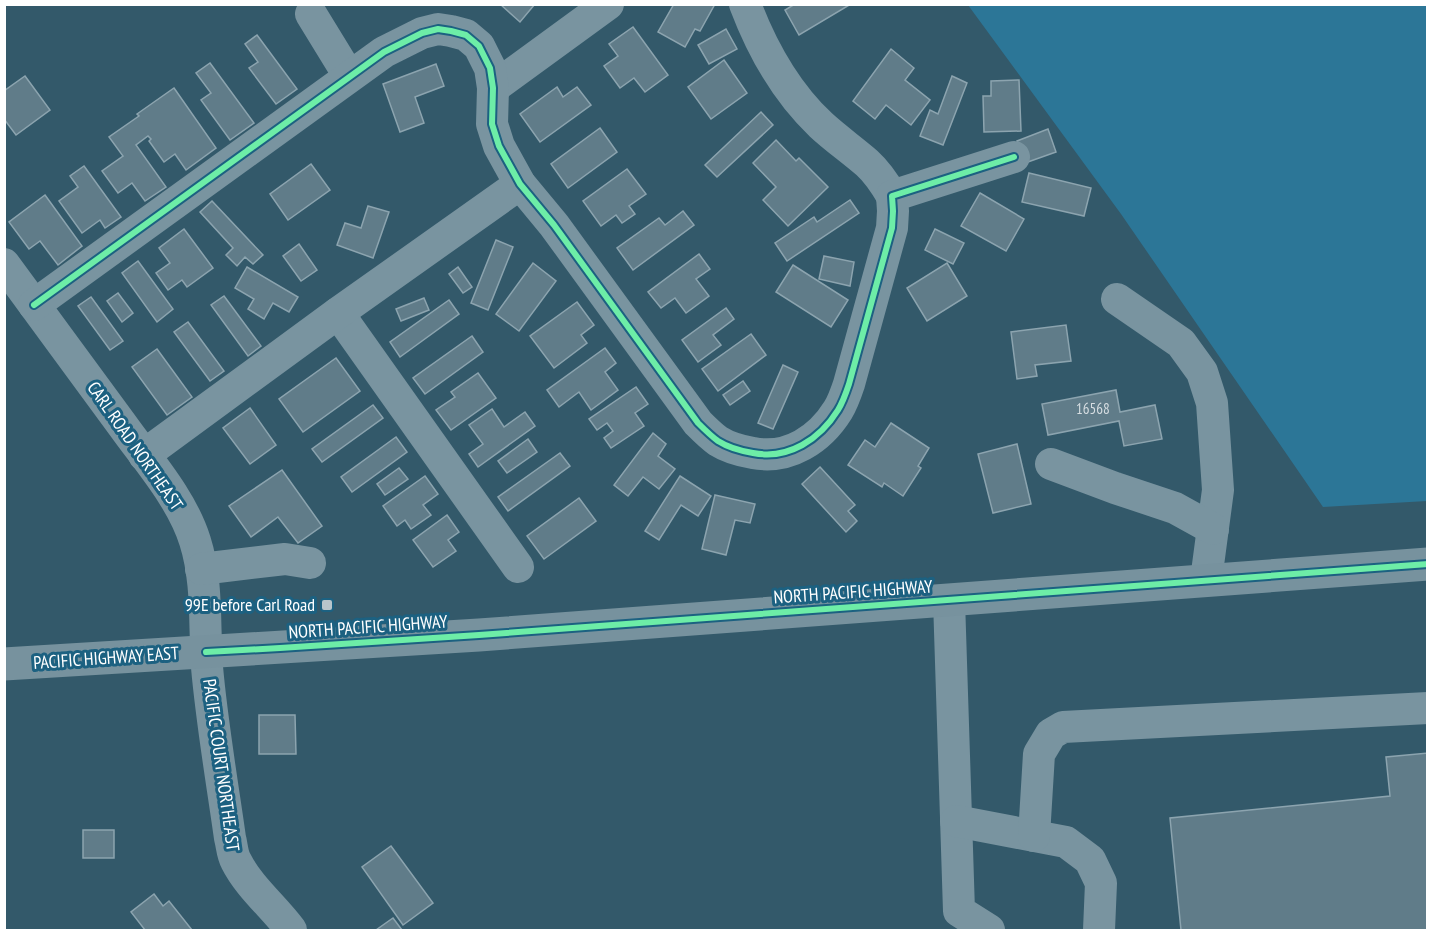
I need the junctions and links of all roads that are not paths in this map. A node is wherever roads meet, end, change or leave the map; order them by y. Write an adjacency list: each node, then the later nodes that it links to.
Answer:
1 (608, 4): 5 (street)
2 (745, 4): 8 (street)
3 (311, 14): 4 (street)
4 (349, 76): 5 (street); 11 (street)
5 (493, 88): 7 (street)
6 (1014, 157): 8 (street)
7 (520, 184): 8 (street); 12 (street)
8 (892, 196)
9 (4, 264): 11 (street, CARL ROAD NORTHEAST)
10 (1117, 298): 15 (street)
11 (34, 305): 13 (street, CARL ROAD NORTHEAST)
12 (338, 314): 13 (street); 18 (street)
13 (144, 455): 19 (street, CARL ROAD NORTHEAST)
14 (1051, 464): 15 (street)
15 (1213, 529): 20 (street)
16 (310, 563): 19 (street)
17 (1428, 564): 20 (main road, NORTH PACIFIC HIGHWAY)
18 (518, 567)
19 (201, 569): 23 (street, CARL ROAD NORTHEAST)
20 (1206, 580): 21 (main road, NORTH PACIFIC HIGHWAY)
21 (949, 600): 22 (main road, NORTH PACIFIC HIGHWAY); 26 (street)
22 (280, 648): 23 (main road, PACIFIC HIGHWAY EAST)
23 (206, 652): 24 (main road, PACIFIC HIGHWAY EAST); 28 (street, PACIFIC COURT NORTHEAST)
24 (4, 664)
25 (1428, 708): 27 (street)
26 (956, 821): 27 (street); 29 (street)
27 (1034, 836): 30 (street)
28 (291, 930)
29 (989, 930)
30 (1099, 930)

